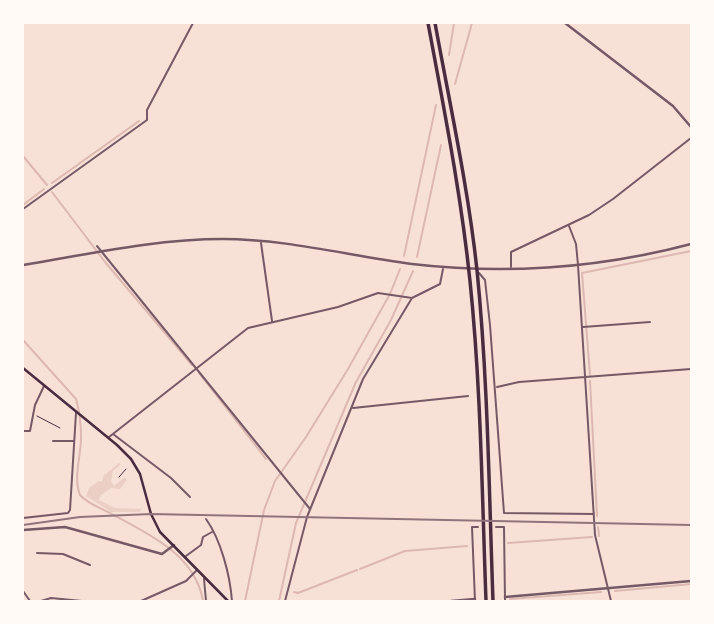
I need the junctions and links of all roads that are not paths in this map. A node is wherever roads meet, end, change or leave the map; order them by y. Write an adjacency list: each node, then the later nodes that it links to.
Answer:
1 (193, 23): 9 (street)
2 (428, 23): 18 (highway)
3 (435, 23): 19 (highway)
4 (565, 23): 6 (street)
5 (575, 23): 6 (street)
6 (570, 28): 7 (street)
7 (691, 127)
8 (691, 138): 10 (street)
9 (23, 209)
10 (569, 226): 16 (street); 20 (street)
11 (261, 242): 14 (street); 17 (street); 22 (street)
12 (691, 244): 16 (street)
13 (97, 246): 14 (street)
14 (102, 252): 15 (street); 26 (street)
15 (23, 265)
16 (578, 265): 20 (street); 24 (street)
17 (443, 266): 18 (street); 21 (street)
18 (468, 269): 19 (street); 44 (highway)
19 (477, 269): 20 (street); 30 (street); 69 (highway)
20 (511, 269)
21 (412, 298): 22 (street); 32 (street)
22 (272, 322): 26 (street)
23 (650, 322): 24 (street)
24 (582, 327): 28 (street)
25 (23, 368): 29 (main road)
26 (196, 368): 35 (street); 40 (street)
27 (691, 369): 28 (street)
28 (585, 379): 30 (street); 41 (street)
29 (44, 386): 33 (main road); 34 (street)
30 (496, 388): 41 (street)
31 (468, 396): 32 (street)
32 (352, 409): 40 (street)
33 (76, 412): 36 (main road); 38 (street)
34 (23, 431)
35 (113, 434): 36 (street); 39 (street)
36 (108, 438): 48 (main road)
37 (53, 441): 38 (street)
38 (75, 441): 42 (street)
39 (190, 497)
40 (308, 507): 67 (street)
41 (594, 514): 55 (street)
42 (23, 518)
43 (206, 519): 47 (street)
44 (480, 527): 59 (street); 60 (highway)
45 (496, 527): 58 (street)
46 (23, 530): 48 (street)
47 (213, 532): 50 (street); 66 (street)
48 (174, 545): 50 (main road)
49 (37, 553): 51 (street)
50 (184, 557): 52 (main road)
51 (90, 565)
52 (197, 570): 53 (main road); 64 (street)
53 (204, 578): 65 (street); 66 (main road)
54 (691, 581): 55 (street)
55 (608, 589): 58 (street); 70 (street)
56 (23, 591): 61 (street)
57 (499, 598): 58 (street)
58 (505, 599)
59 (475, 600): 60 (street); 68 (street)
60 (483, 600)
61 (30, 601)
62 (41, 601): 63 (street)
63 (82, 601)
64 (141, 601)
65 (206, 601)
66 (230, 601)
67 (285, 601)
68 (451, 601)
69 (493, 601)
70 (611, 601)

